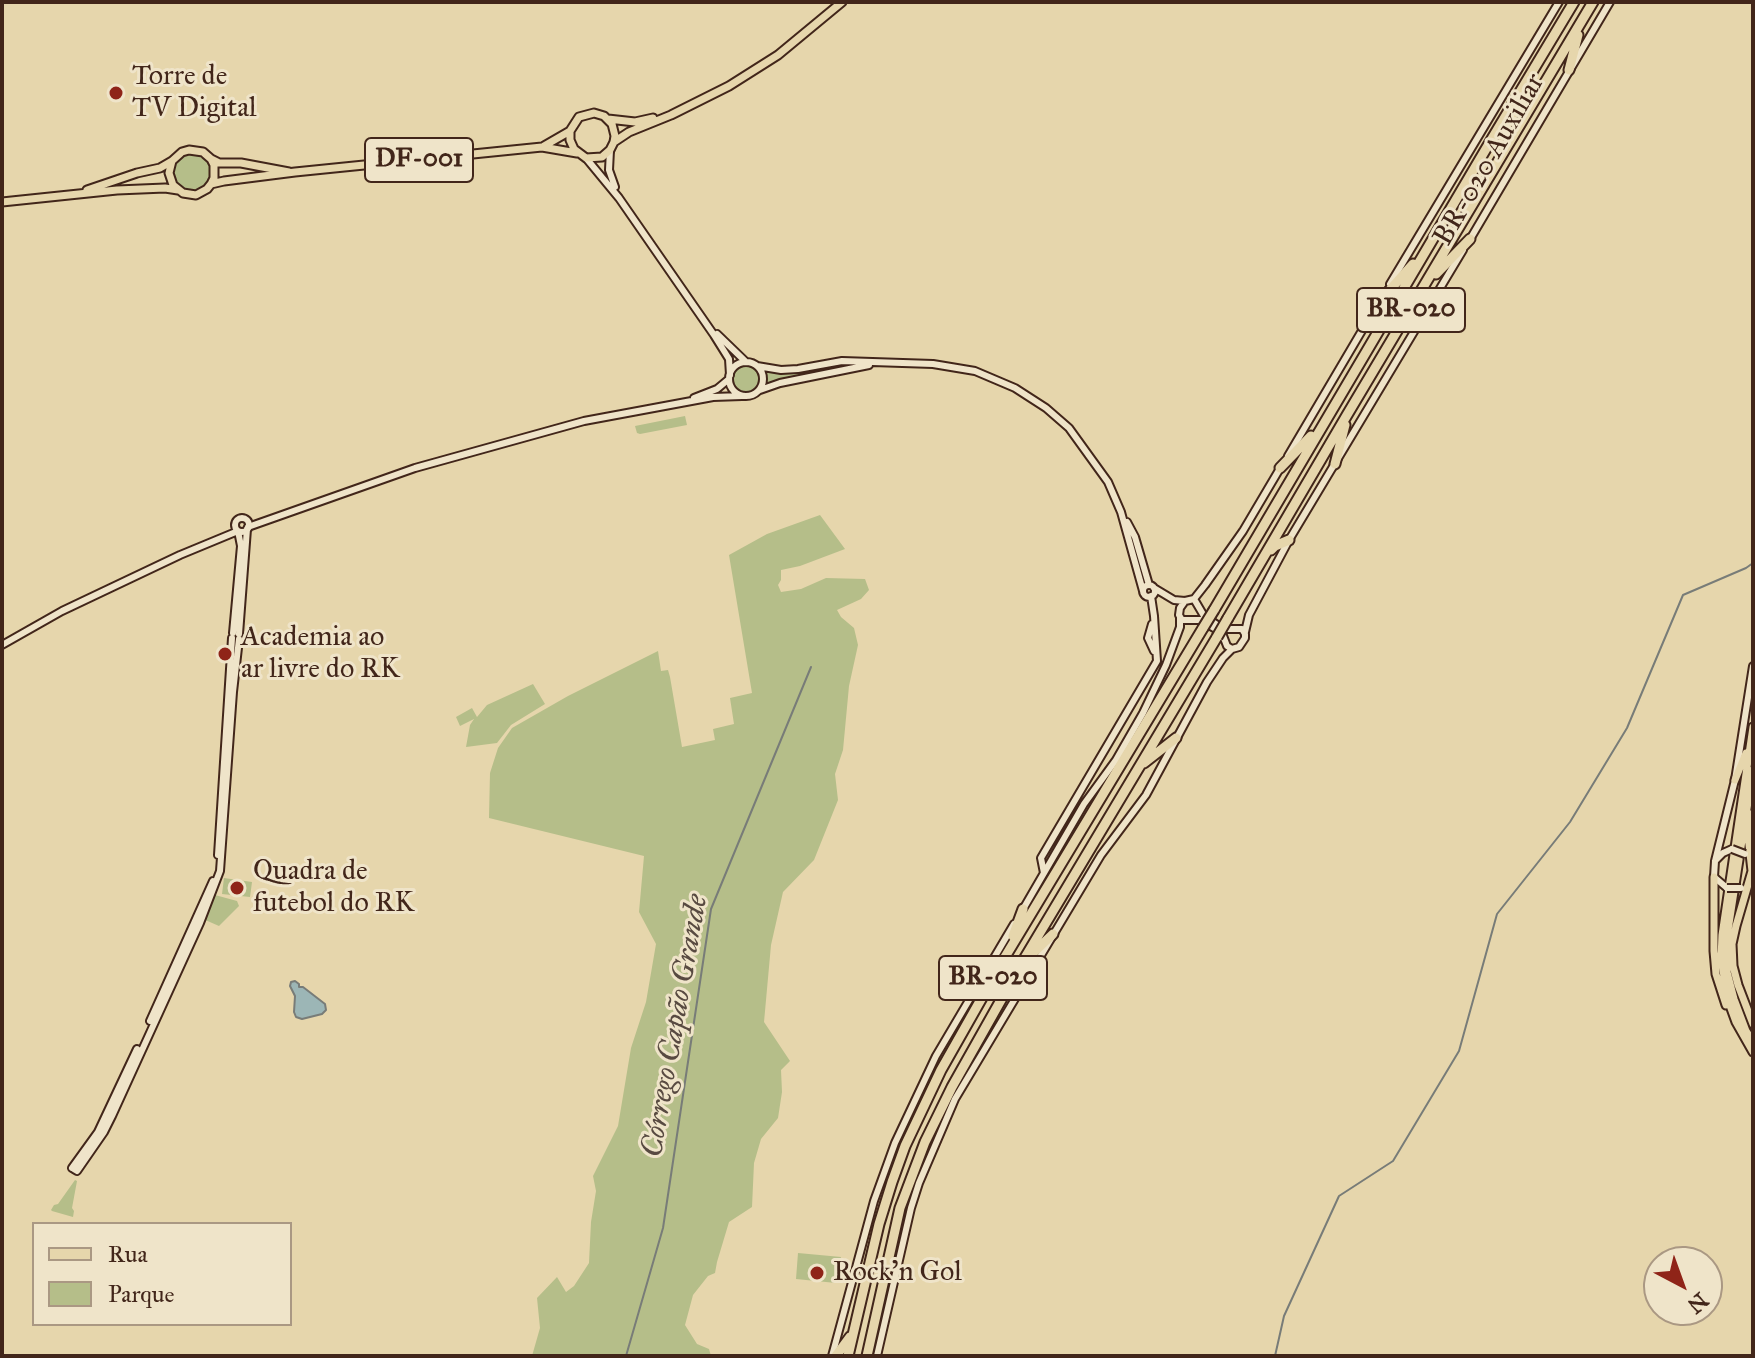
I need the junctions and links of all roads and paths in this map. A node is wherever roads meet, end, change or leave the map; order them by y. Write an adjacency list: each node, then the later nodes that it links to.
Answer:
1 (842, 2): 8 (main road, DF-001)
2 (1559, 2): 28 (main road, BR-020 Auxiliar)
3 (1574, 2): 11 (highway, BR-020)
4 (1593, 2): 6 (highway, BR-020)
5 (1610, 2): 7 (main road, BR-020 Auxiliar)
6 (1582, 21): 7 (highway); 12 (highway, BR-020)
7 (1569, 70): 25 (main road, BR-020 Auxiliar)
8 (671, 115): 9 (main road, DF-001); 13 (main road, DF-001)
9 (608, 119): 10 (main road, DF-001); 13 (main road)
10 (570, 131): 14 (main road, DF-001); 15 (main road)
11 (1493, 137): 12 (highway); 26 (highway, BR-020)
12 (1509, 142): 27 (highway, BR-020)
13 (612, 146): 16 (main road, DF-001); 23 (main road)
14 (542, 147): 15 (main road, DF-001); 19 (main road, DF-001)
15 (577, 153): 16 (main road, DF-001)
16 (586, 158): 23 (main road)
17 (211, 159): 18 (main road, DF-001); 19 (main road, DF-001); 20 (main road)
18 (172, 161): 21 (main road); 22 (main road, DF-001)
19 (295, 172): 20 (main road, DF-001)
20 (211, 184): 21 (main road, DF-001)
21 (178, 190): 22 (main road, DF-001)
22 (61, 196): 24 (main road, DF-001)
23 (619, 198): 29 (main road)
24 (2, 202)
25 (1470, 239): 27 (highway); 39 (main road, BR-020 Auxiliar)
26 (1428, 246): 28 (highway); 38 (highway, BR-020)
27 (1426, 285): 37 (highway, BR-020)
28 (1380, 301): 40 (main road, BR-020 Auxiliar)
29 (706, 322): 30 (main road); 33 (main road)
30 (746, 362): 32 (main road); 33 (main road)
31 (883, 362): 32 (main road); 34 (main road); 43 (main road)
32 (757, 366): 34 (main road)
33 (729, 377): 35 (main road); 36 (main road)
34 (760, 390): 35 (main road)
35 (742, 396): 36 (main road)
36 (671, 404): 44 (main road)
37 (1347, 415): 39 (highway); 42 (highway, BR-020)
38 (1324, 422): 40 (highway); 41 (highway, BR-020)
39 (1335, 464): 47 (main road, BR-020 Auxiliar)
40 (1280, 468): 56 (main road, BR-020 Auxiliar)
41 (1276, 503): 42 (highway); 73 (highway, BR-020, bridge)
42 (1291, 509): 51 (highway, BR-020)
43 (1121, 512): 50 (main road); 53 (main road)
44 (247, 525): 45 (main road); 45 (main road); 54 (main road)
45 (236, 527): 46 (main road); 48 (main road); 49 (main road)
46 (224, 538): 48 (main road); 49 (main road)
47 (1289, 540): 51 (highway); 59 (main road, BR-020 Auxiliar)
48 (208, 544): 61 (main road)
49 (241, 546): 54 (main road)
50 (1132, 549): 52 (main road); 53 (main road)
51 (1263, 558): 67 (highway, BR-020, bridge)
52 (1127, 559)
53 (1139, 563): 55 (main road)
54 (241, 573): 60 (main road)
55 (1149, 591): 57 (main road); 58 (main road); 71 (main road)
56 (1194, 599): 57 (main road); 59 (main road)
57 (1185, 601): 58 (main road)
58 (1180, 616): 62 (main road); 70 (main road)
59 (1245, 632): 62 (main road, BR-020 Auxiliar)
60 (236, 636): 60 (main road)
61 (2, 645)
62 (1232, 649): 65 (main road, BR-020 Auxiliar)
63 (1753, 666): 69 (main road)
64 (1753, 727): 66 (main road)
65 (1176, 738): 67 (highway); 81 (main road, BR-020 Auxiliar)
66 (1751, 740): 69 (main road); 84 (main road)
67 (1138, 767): 74 (highway, BR-020)
68 (1753, 770): 86 (main road)
69 (1735, 780): 76 (main road)
70 (1084, 804): 71 (main road); 77 (main road)
71 (1072, 806): 77 (main road)
72 (1753, 813): 75 (main road)
73 (1090, 817): 74 (highway); 82 (highway, BR-020)
74 (1105, 826): 83 (highway, BR-020)
75 (1750, 859): 76 (main road, bridge); 79 (main road)
76 (1715, 861): 78 (main road)
77 (1044, 873): 80 (main road)
78 (1714, 877): 79 (main road, bridge); 84 (main road)
79 (1751, 879): 85 (main road)
80 (1023, 909): 82 (highway); 89 (main road)
81 (1053, 934): 83 (highway); 92 (main road, BR-020 Auxiliar)
82 (1005, 957): 88 (highway, BR-020)
83 (1023, 961): 91 (highway, BR-020)
84 (1736, 1022): 87 (main road)
85 (1753, 1024)
86 (1753, 1042)
87 (1753, 1052)
88 (854, 1331): 89 (highway); 90 (highway, BR-020)
89 (834, 1356)
90 (848, 1356)
91 (867, 1356)
92 (877, 1356)

